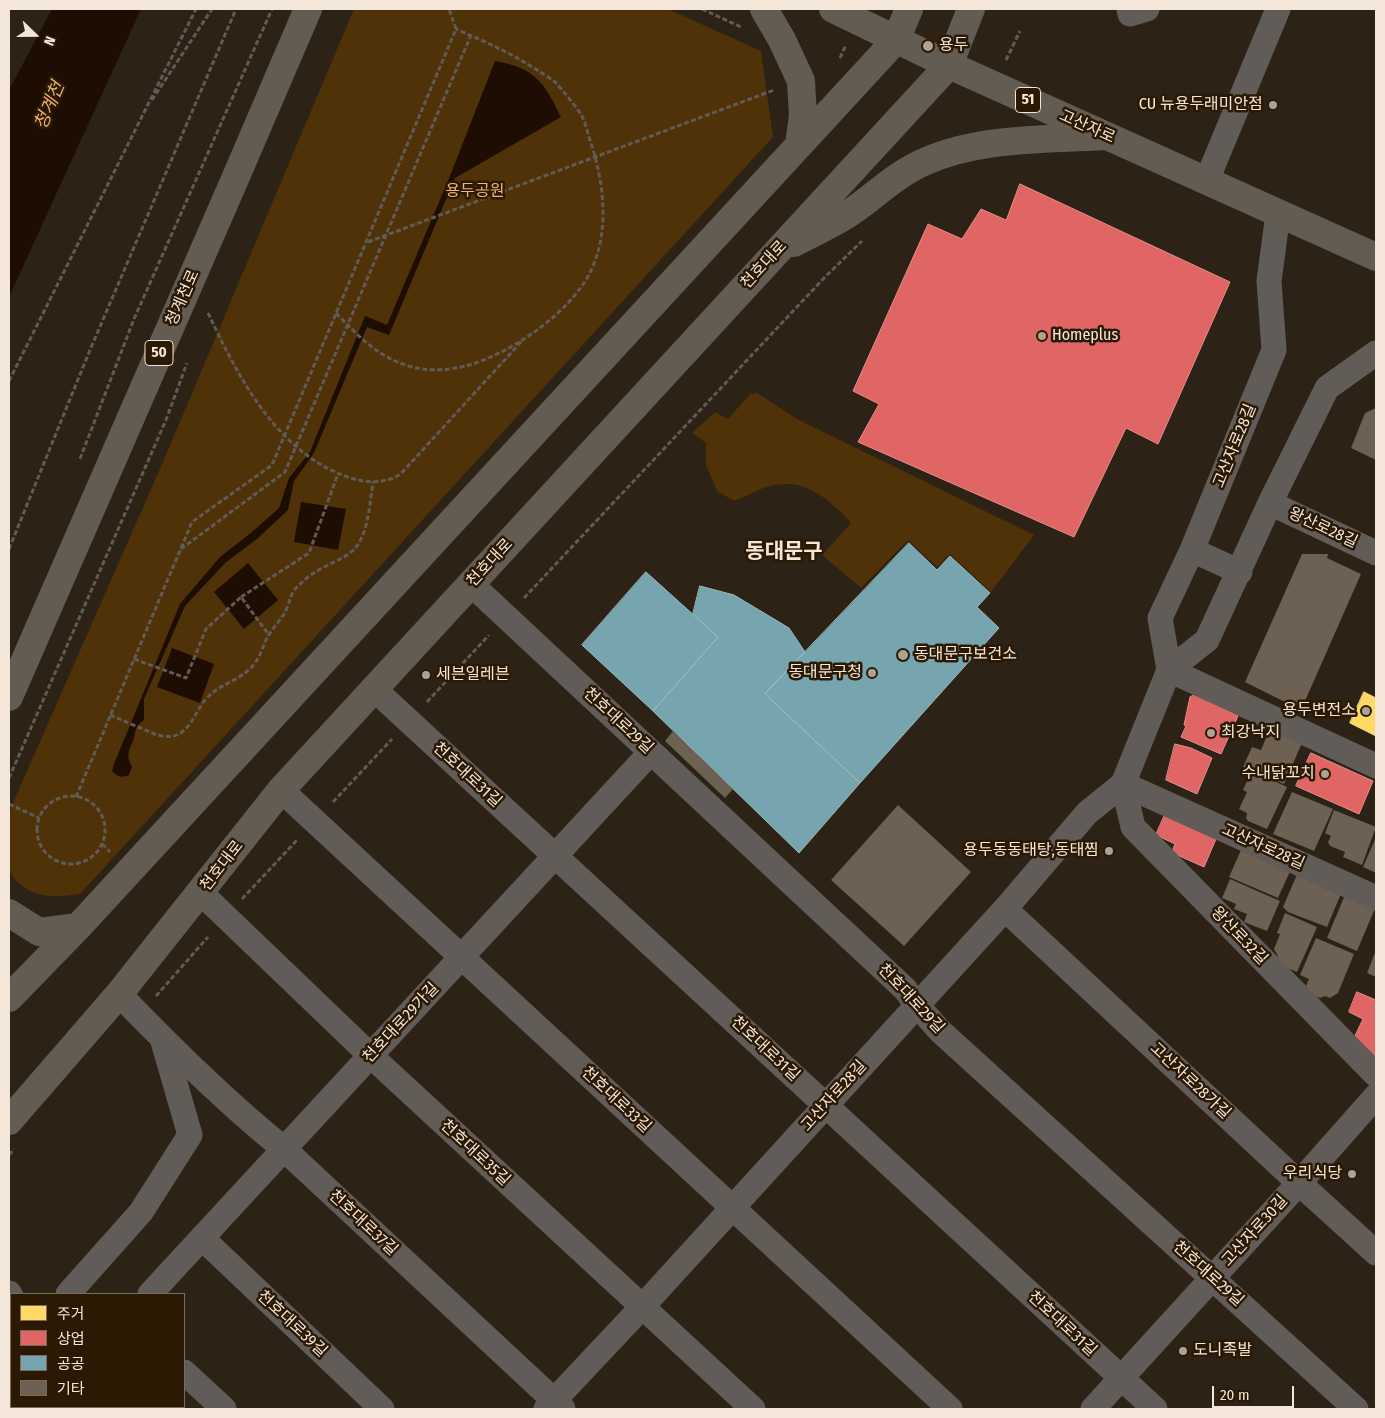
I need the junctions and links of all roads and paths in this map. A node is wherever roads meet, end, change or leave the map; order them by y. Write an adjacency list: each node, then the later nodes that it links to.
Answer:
1 (196, 9): 17 (path)
2 (212, 9): 17 (path)
3 (236, 9): 40 (path)
4 (272, 9): 36 (path)
5 (308, 9): 51 (main road, 청계천로 / 50)
6 (448, 9): 12 (path)
7 (764, 9): 19 (main road)
8 (833, 9): 14 (main road, 고산자로 / 51)
9 (909, 9): 14 (main road)
10 (971, 9): 15 (main road, 천호대로)
11 (1278, 9): 21 (street)
12 (456, 29): 13 (path); 24 (path)
13 (471, 35): 20 (path); 23 (path)
14 (896, 40): 15 (main road, 고산자로 / 51); 19 (main road)
15 (949, 65): 18 (main road, 고산자로 / 51); 25 (main road, 천호대로)
16 (775, 89): 20 (path)
17 (143, 113): 33 (path)
18 (1108, 136): 21 (main road, 고산자로 / 51); 25 (main road)
19 (798, 144): 66 (main road)
20 (596, 156): 23 (path); 30 (path)
21 (1206, 180): 22 (main road, 고산자로 / 51)
22 (1278, 214): 26 (main road, 고산자로 / 51); 42 (street, 고산자로28길)
23 (386, 234): 24 (path); 29 (path)
24 (367, 242): 27 (path)
25 (777, 251): 45 (main road, 천호대로)
26 (1376, 257)
27 (336, 313): 29 (path); 34 (path)
28 (205, 320): 34 (path)
29 (348, 325): 30 (path); 35 (path)
30 (523, 340): 38 (path)
31 (1376, 353): 39 (street, 고산자로28길)
32 (189, 359): 55 (path)
33 (9, 381)
34 (285, 434): 35 (path); 41 (path)
35 (296, 446): 37 (path); 41 (path)
36 (78, 464)
37 (338, 474): 38 (path); 46 (path)
38 (373, 482): 47 (path)
39 (1270, 503): 43 (street, 왕산로28길); 44 (street, 고산자로28길)
40 (9, 549)
41 (180, 550): 48 (path)
42 (1192, 550): 44 (street); 49 (street, 고산자로28길)
43 (1376, 553)
44 (1240, 572): 49 (street, 고산자로28길)
45 (471, 584): 50 (main road, 천호대로); 53 (street, 천호대로29길)
46 (241, 598): 47 (path); 48 (path)
47 (268, 636): 52 (path)
48 (134, 659): 52 (path)
49 (1169, 670): 54 (street); 56 (street, 고산자로28길)
50 (374, 689): 57 (main road, 천호대로); 61 (street, 천호대로31길)
51 (9, 697)
52 (110, 716): 58 (path)
53 (651, 752): 61 (street, 천호대로29가길); 70 (street, 천호대로29길)
54 (1376, 766)
55 (9, 778)
56 (1122, 784): 63 (street, 고산자로28길); 64 (street, 고산자로28길); 73 (street, 왕산로32길)
57 (281, 790): 62 (main road, 천호대로); 67 (street, 천호대로33길)
58 (76, 797): 60 (path); 60 (path)
59 (9, 804): 60 (path)
60 (39, 818)
61 (555, 856): 67 (street, 천호대로29가길); 75 (street, 천호대로31길)
62 (201, 893): 68 (main road, 천호대로); 72 (street, 천호대로35길)
63 (1376, 898)
64 (1004, 909): 70 (street, 고산자로28길); 78 (street, 고산자로28가길)
65 (9, 913): 66 (main road)
66 (78, 927): 69 (main road)
67 (462, 957): 72 (street, 천호대로29가길); 79 (street, 천호대로33길)
68 (119, 994): 71 (street, 천호대로37길); 76 (main road, 천호대로)
69 (9, 998)
70 (916, 1005): 75 (street, 고산자로28길); 82 (street, 천호대로29길)
71 (162, 1038): 77 (street, 천호대로37길); 83 (street, 천호대로37길)
72 (371, 1056): 77 (street, 천호대로29가길); 85 (street, 천호대로35길)
73 (1376, 1076)
74 (1376, 1096): 78 (street, 고산자로30길)
75 (826, 1105): 79 (street, 고산자로28길); 87 (street, 천호대로31길)
76 (9, 1121)
77 (284, 1149): 80 (street, 천호대로29가길); 88 (street, 천호대로37길)
78 (1299, 1183): 81 (street, 고산자로28가길); 82 (street, 고산자로30길)
79 (733, 1207): 85 (street, 고산자로28길); 92 (street, 천호대로33길)
80 (202, 1238): 84 (street, 천호대로29가길); 90 (street, 천호대로39길)
81 (1376, 1253)
82 (1213, 1278): 87 (street, 고산자로30길); 95 (street, 천호대로29길)
83 (69, 1293)
84 (151, 1293)
85 (642, 1307): 88 (street, 고산자로28길); 91 (street, 천호대로35길)
86 (185, 1373): 89 (street)
87 (1121, 1378): 93 (street, 고산자로30길); 94 (street, 천호대로31길)
88 (554, 1406)
89 (224, 1409)
90 (382, 1409)
91 (753, 1409)
92 (950, 1409)
93 (1092, 1409)
94 (1155, 1409)
95 (1356, 1409)

